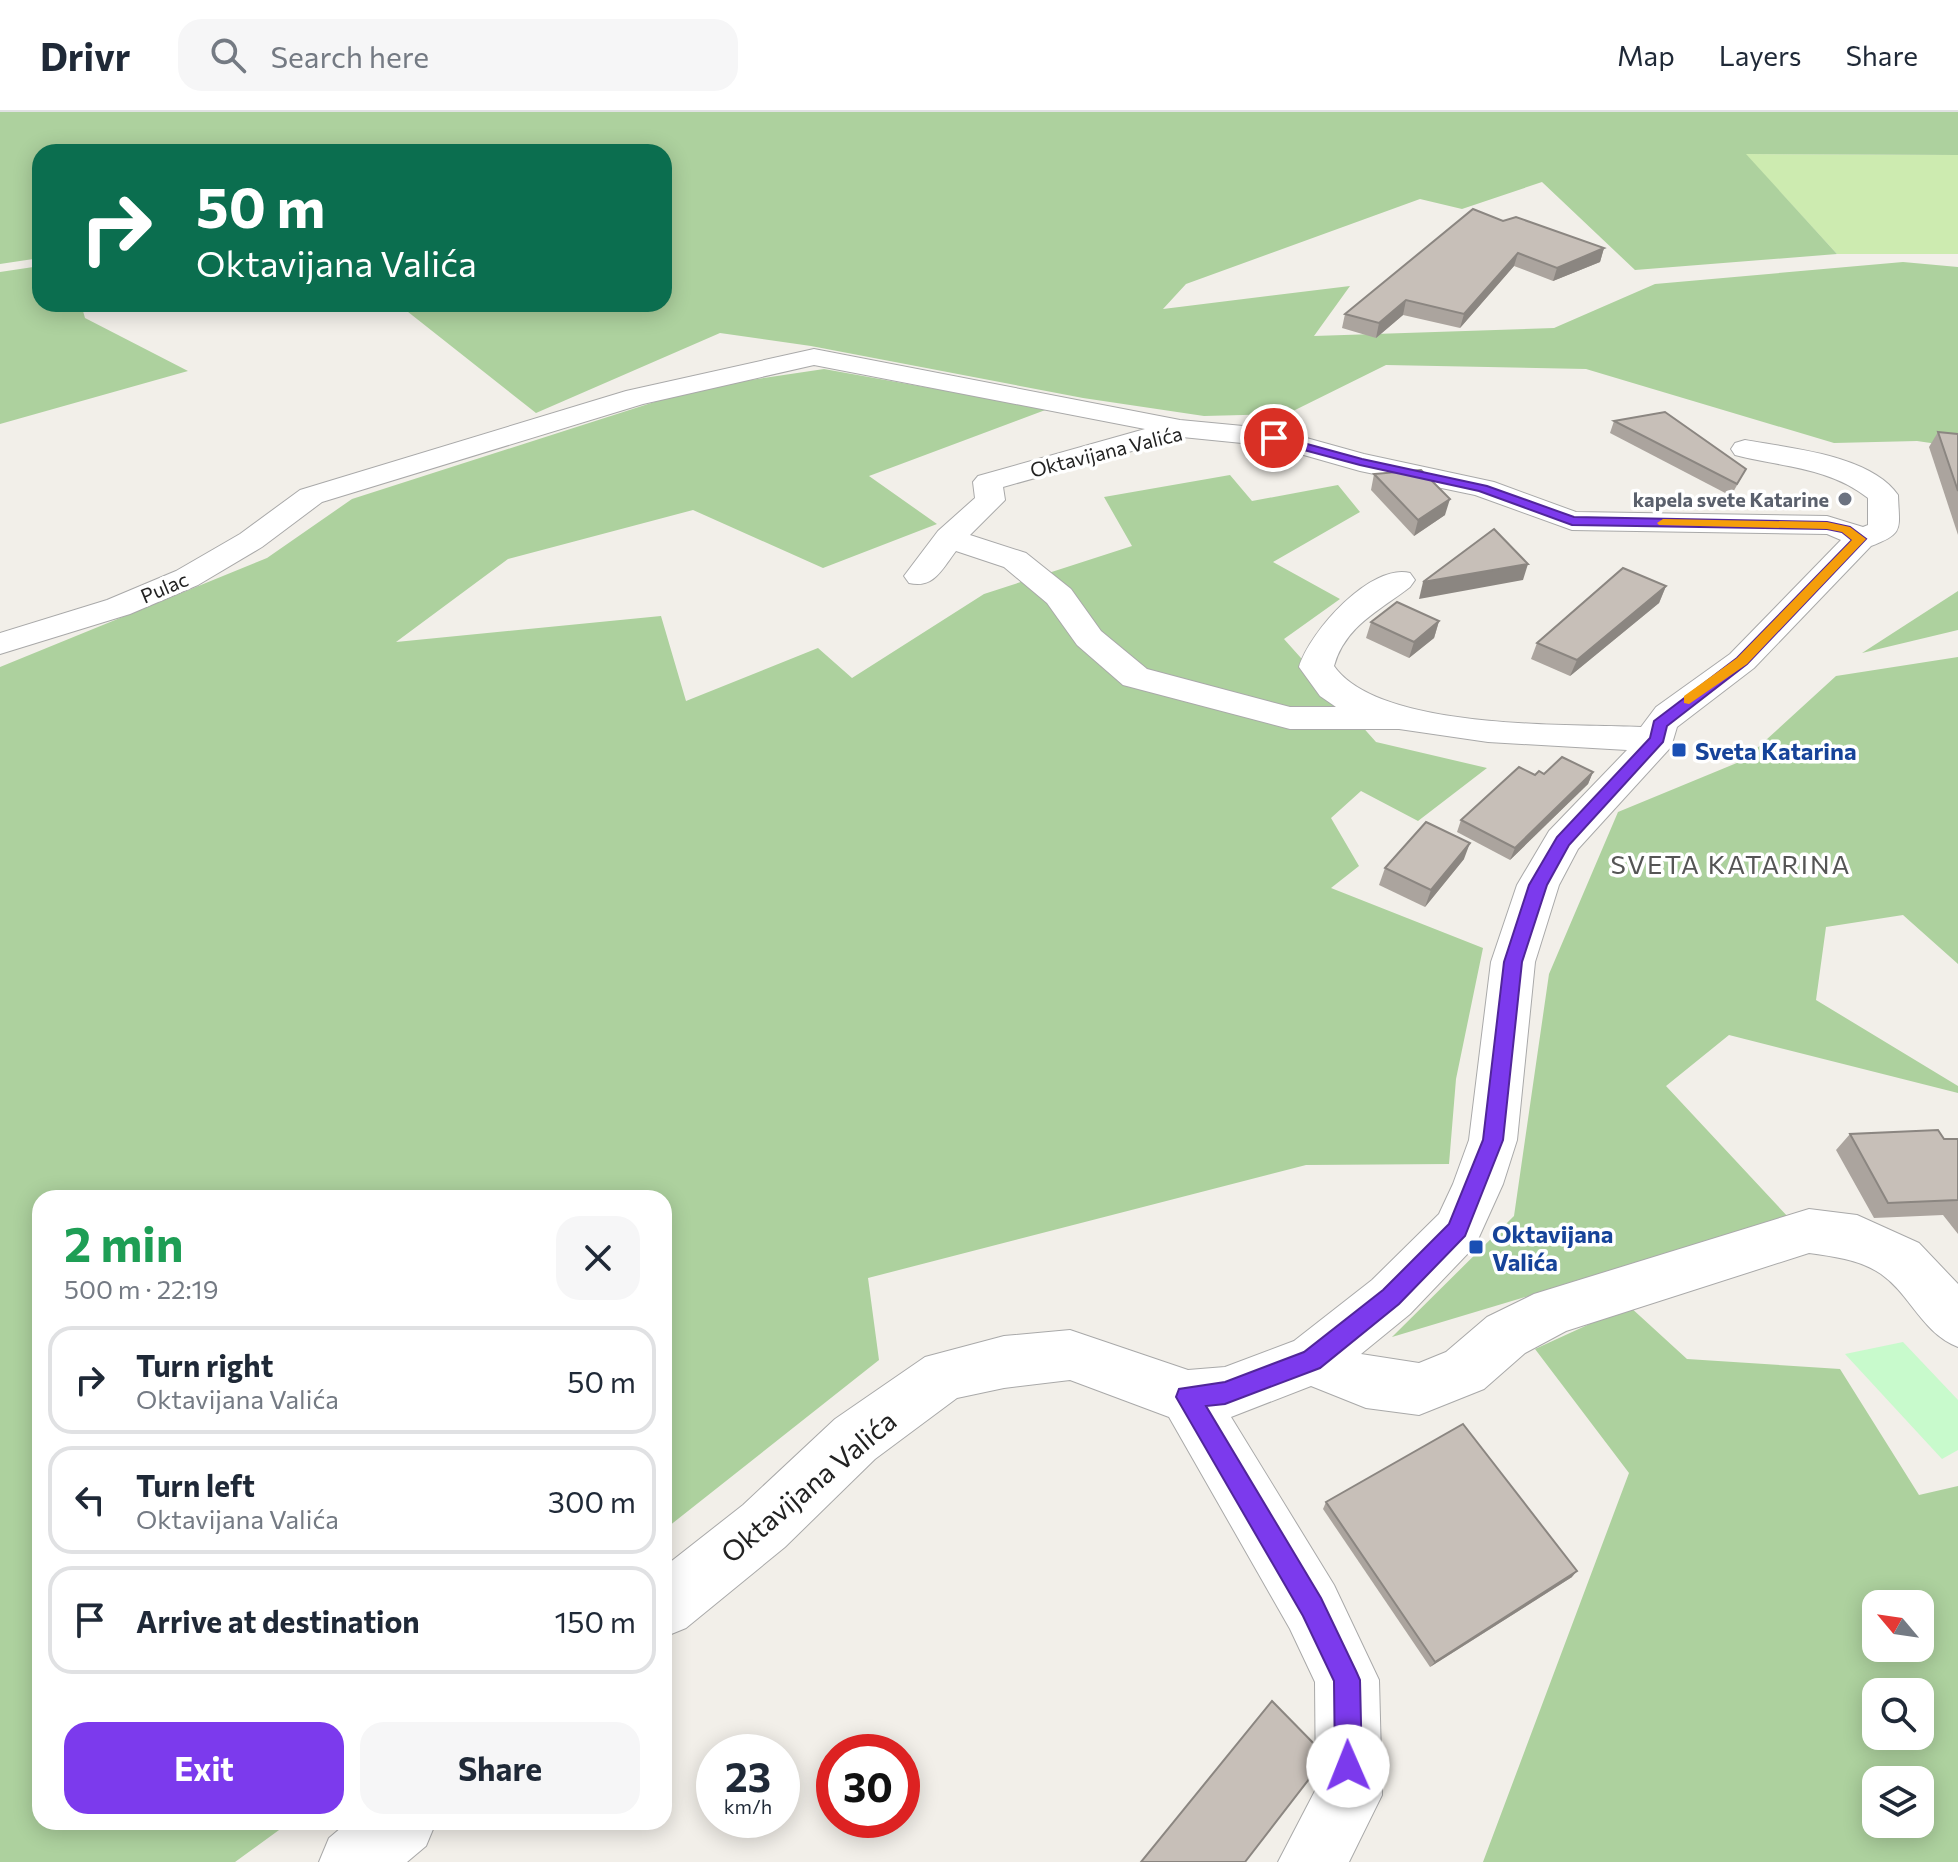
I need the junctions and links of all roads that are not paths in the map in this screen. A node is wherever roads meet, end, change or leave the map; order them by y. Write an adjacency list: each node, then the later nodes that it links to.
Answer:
1 (1181, 428): 3 (street, Oktavijana Valića); 4 (street, Oktavijana Valića); 7 (street, Pulac)
2 (1745, 449): 4 (street, Oktavijana Valića)
3 (949, 538): 5 (street, Oktavijana Valića); 8 (street)
4 (1860, 539): 9 (street, Oktavijana Valića)
5 (920, 576)
6 (1399, 580): 8 (street)
7 (0, 644)
8 (1394, 719): 9 (street)
9 (1658, 739): 11 (street, Oktavijana Valića)
10 (1958, 1322): 11 (street)
11 (1312, 1360): 12 (street, Oktavijana Valića)
12 (1188, 1397): 13 (street, Oktavijana Valića); 16 (street)
13 (672, 1600)
14 (392, 1830): 15 (street)
15 (353, 1862)
16 (1312, 1862)

